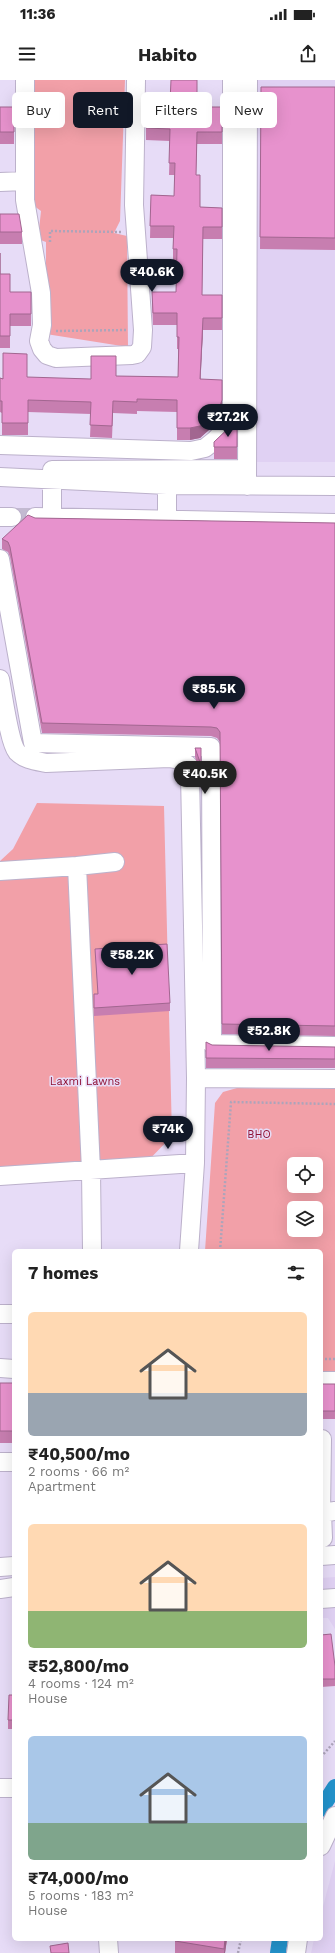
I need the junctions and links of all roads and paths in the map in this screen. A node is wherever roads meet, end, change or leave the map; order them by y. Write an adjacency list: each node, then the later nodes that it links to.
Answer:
1 (25, 80): 5 (street)
2 (136, 80): 5 (street)
3 (232, 80): 11 (street)
4 (248, 80): 13 (street)
5 (25, 181): 6 (street)
6 (0, 182)
7 (125, 233): 8 (path)
8 (50, 246)
9 (53, 324): 10 (path)
10 (132, 330)
11 (0, 445)
12 (0, 477): 14 (street)
13 (247, 478): 14 (street); 15 (street); 16 (street)
14 (52, 480): 15 (street); 17 (street)
15 (167, 485): 17 (street)
16 (335, 486)
17 (168, 519): 18 (street)
18 (335, 523)
19 (0, 559): 24 (street)
20 (0, 679): 25 (street)
21 (114, 862): 22 (street)
22 (77, 866): 23 (street); 29 (street)
23 (0, 871)
24 (335, 1046)
25 (196, 1078): 26 (street); 28 (street)
26 (335, 1079)
27 (335, 1104): 33 (path)
28 (195, 1163): 29 (street); 32 (street)
29 (91, 1170): 30 (street); 31 (street)
30 (0, 1176)
31 (92, 1249)
32 (189, 1249)
33 (220, 1249)
34 (0, 1314): 35 (street)
35 (12, 1314)
36 (323, 1359): 37 (path)
37 (335, 1359)
38 (0, 1368): 39 (street)
39 (12, 1368)
40 (323, 1381): 41 (street)
41 (335, 1381)
42 (323, 1457): 45 (street)
43 (0, 1462): 44 (street)
44 (12, 1462)
45 (326, 1512): 46 (street)
46 (326, 1538)
47 (335, 1555): 48 (street)
48 (323, 1556)
49 (12, 1566): 50 (street)
50 (0, 1567)
51 (12, 1587): 52 (street)
52 (0, 1589)
53 (335, 1598): 54 (street)
54 (323, 1599)
55 (335, 1741): 56 (path)
56 (323, 1755)
57 (0, 1788): 58 (street)
58 (12, 1788)
59 (335, 1816): 60 (street)
60 (323, 1842)
61 (108, 1941): 64 (street)
62 (241, 1941): 65 (path)
63 (298, 1941): 66 (street)
64 (109, 1953)
65 (238, 1953)
66 (296, 1953)

